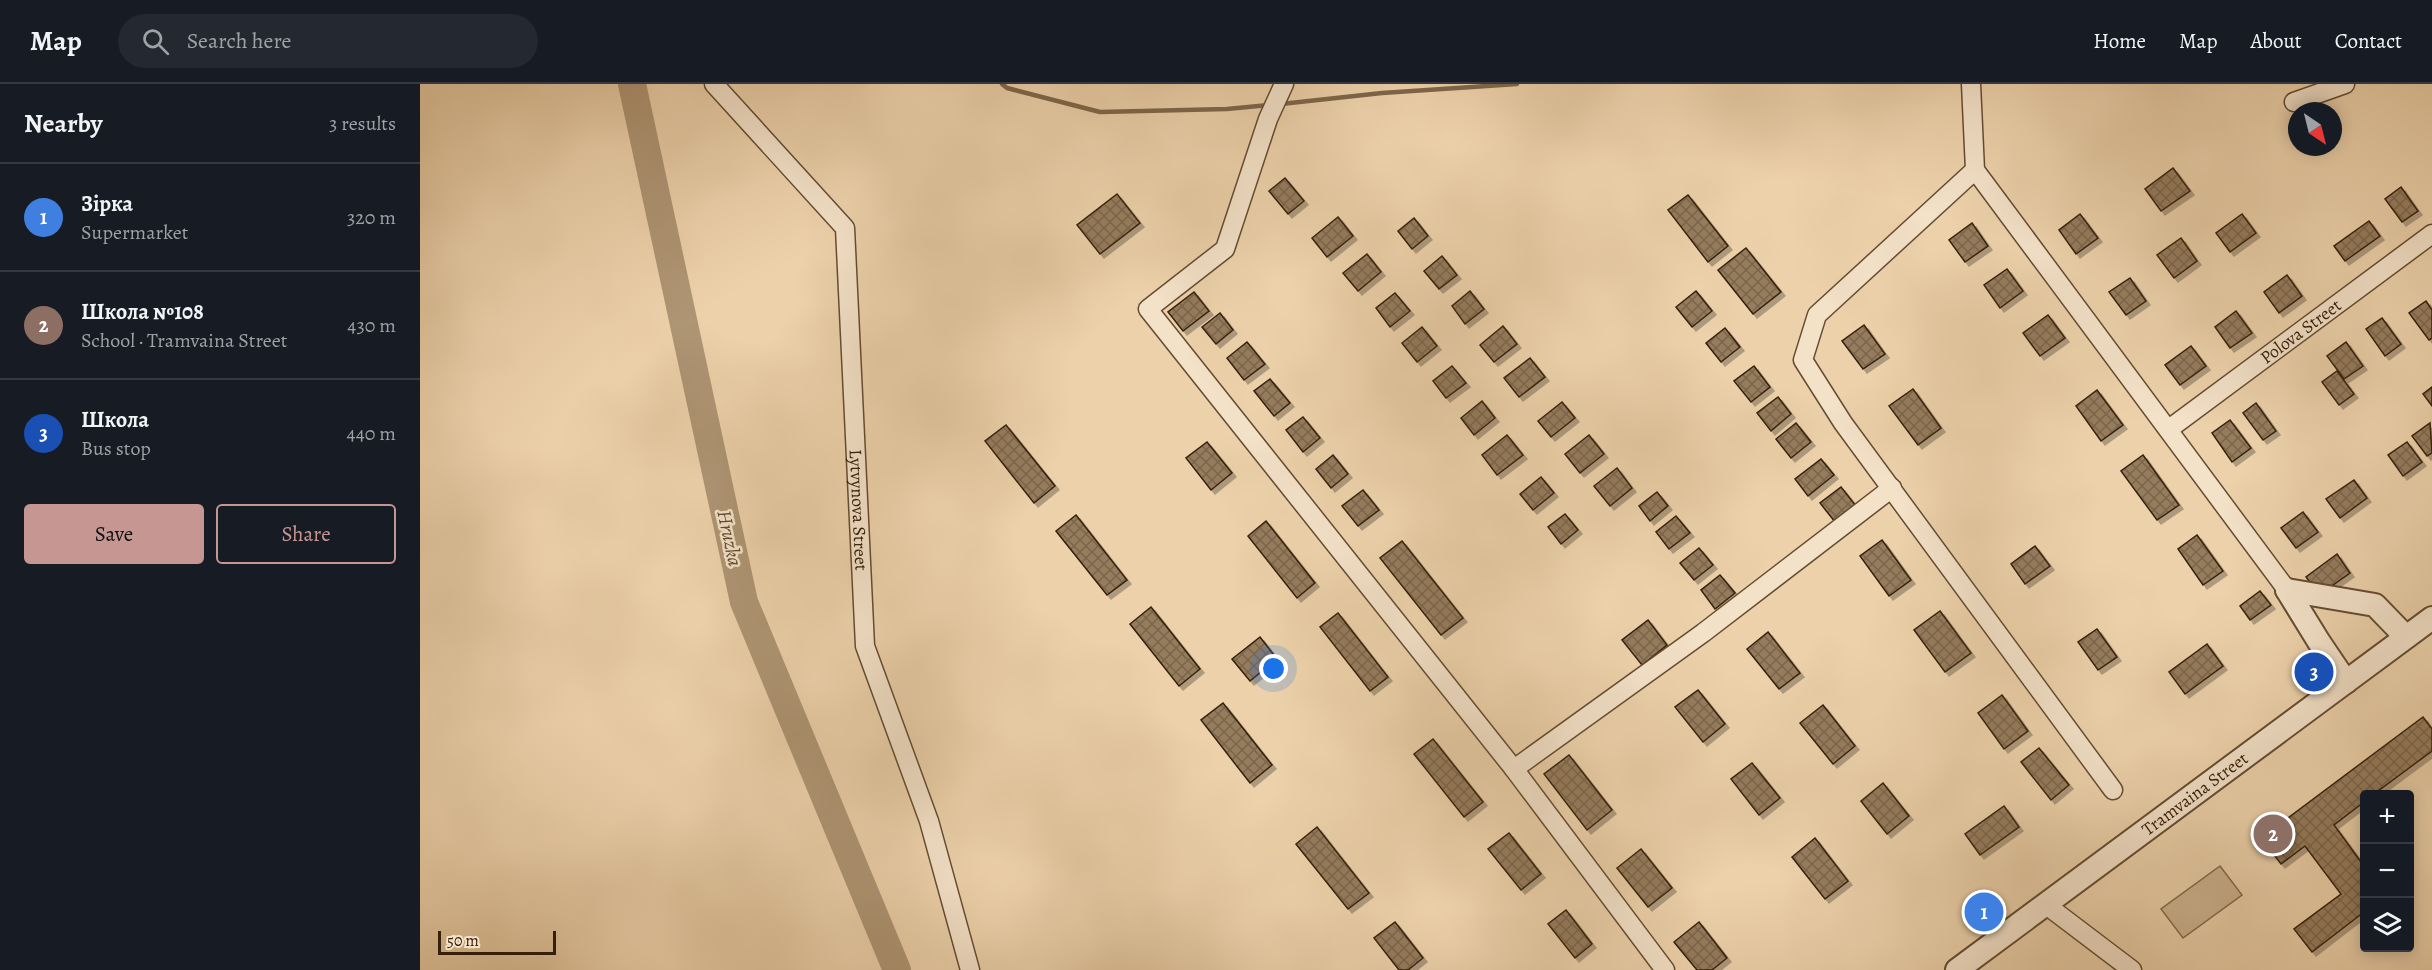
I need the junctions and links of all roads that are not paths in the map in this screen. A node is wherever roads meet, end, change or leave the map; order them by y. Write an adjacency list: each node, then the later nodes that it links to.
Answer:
1 (714, 84): 17 (street, Lytvynova Street)
2 (1971, 84): 6 (street)
3 (2345, 84): 5 (street)
4 (1282, 89): 14 (street)
5 (2294, 102)
6 (1976, 170): 8 (street); 9 (street)
7 (2432, 234): 8 (street, Polova Street)
8 (2169, 429): 10 (street)
9 (1892, 488): 14 (street); 15 (street)
10 (2287, 590): 12 (street); 13 (street)
11 (2432, 618): 12 (street, Tramvaina Street)
12 (2406, 637): 13 (street, Tramvaina Street)
13 (2346, 682): 16 (street, Tramvaina Street)
14 (1514, 769): 18 (street)
15 (2113, 790)
16 (2045, 904): 19 (street, Tramvaina Street); 20 (street)
17 (969, 970)
18 (1665, 970)
19 (1957, 970)
20 (2132, 970)

